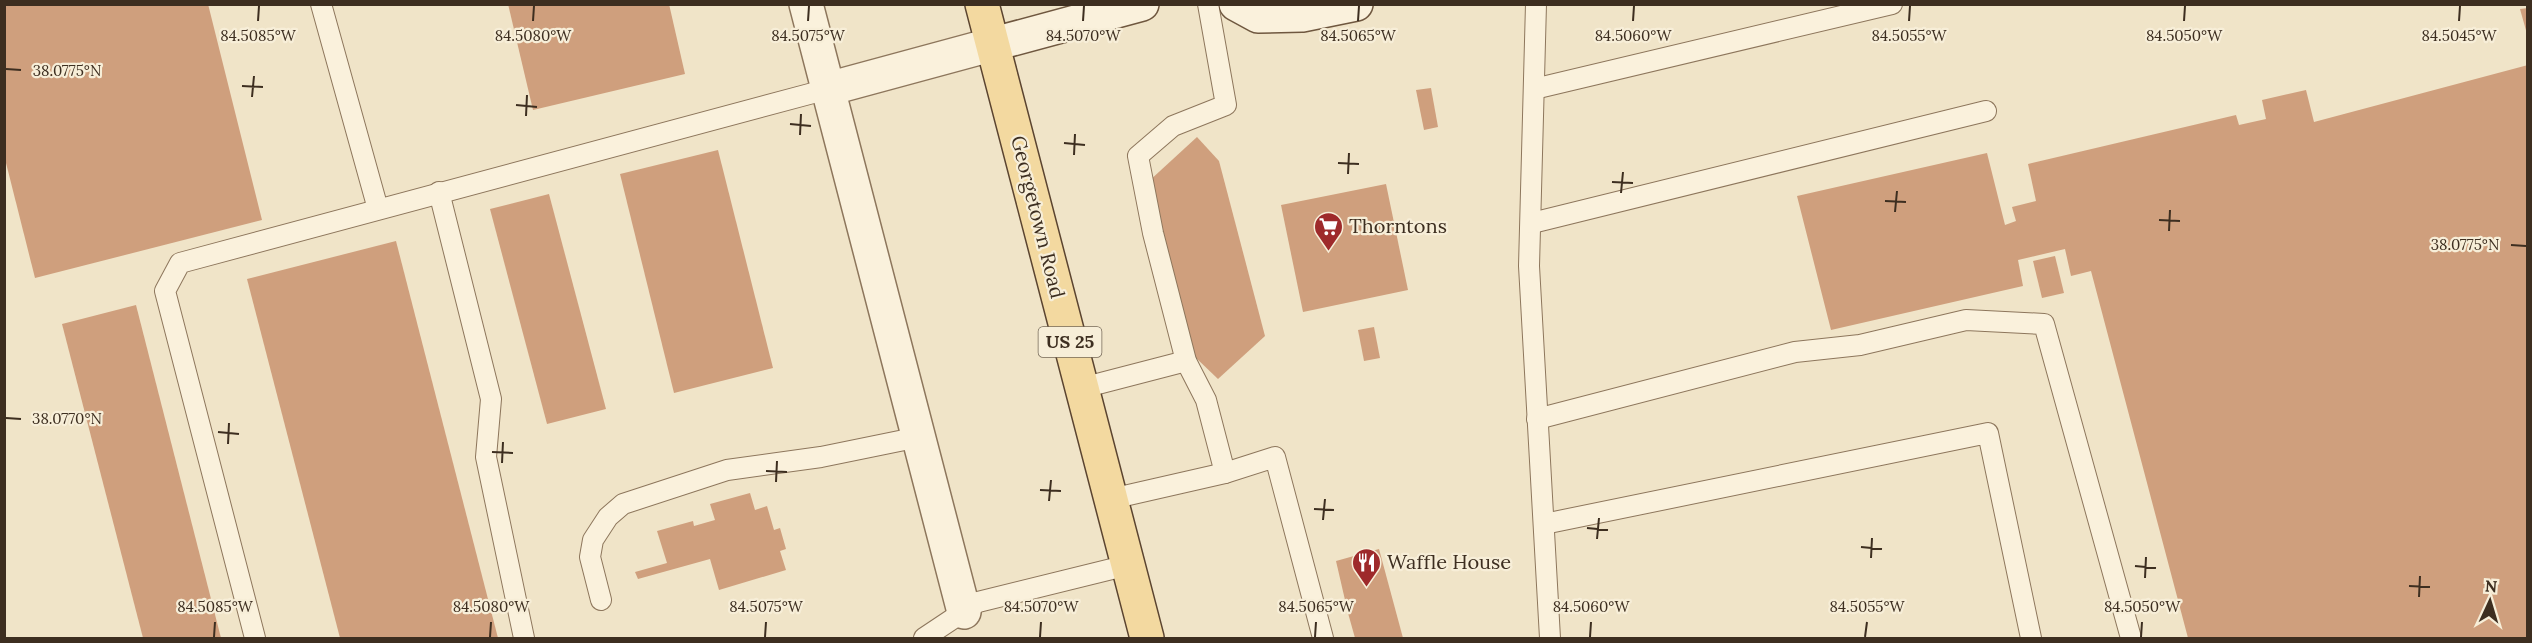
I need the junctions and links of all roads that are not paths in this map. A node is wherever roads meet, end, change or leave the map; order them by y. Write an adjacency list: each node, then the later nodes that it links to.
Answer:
1 (321, 4): 15 (lane)
2 (806, 4): 12 (street)
3 (982, 4): 10 (main road, Georgetown Road / US 25)
4 (1142, 4): 10 (street)
5 (1208, 4): 17 (lane)
6 (1236, 4): 7 (street)
7 (1356, 4)
8 (1536, 4): 11 (lane)
9 (1892, 4): 11 (lane)
10 (994, 45): 12 (street); 18 (main road, Georgetown Road / US 25)
11 (1534, 88): 16 (lane)
12 (828, 89): 14 (lane); 20 (street)
13 (1986, 111): 16 (lane)
14 (439, 192): 15 (lane); 28 (lane)
15 (378, 209): 27 (lane)
16 (1532, 224): 19 (lane)
17 (1186, 361): 18 (lane); 21 (lane)
18 (1082, 388): 22 (main road, Georgetown Road / US 25)
19 (1537, 419): 23 (lane); 34 (lane)
20 (919, 437): 25 (lane); 26 (street)
21 (1225, 474): 22 (lane); 31 (lane)
22 (1111, 499): 24 (main road, Georgetown Road / US 25)
23 (1544, 524): 32 (lane); 33 (lane)
24 (1128, 565): 26 (lane); 30 (main road, Georgetown Road / US 25)
25 (601, 600)
26 (964, 612): 29 (lane)
27 (255, 639)
28 (524, 639)
29 (924, 639)
30 (1147, 639)
31 (1323, 639)
32 (1550, 639)
33 (2031, 639)
34 (2132, 639)

